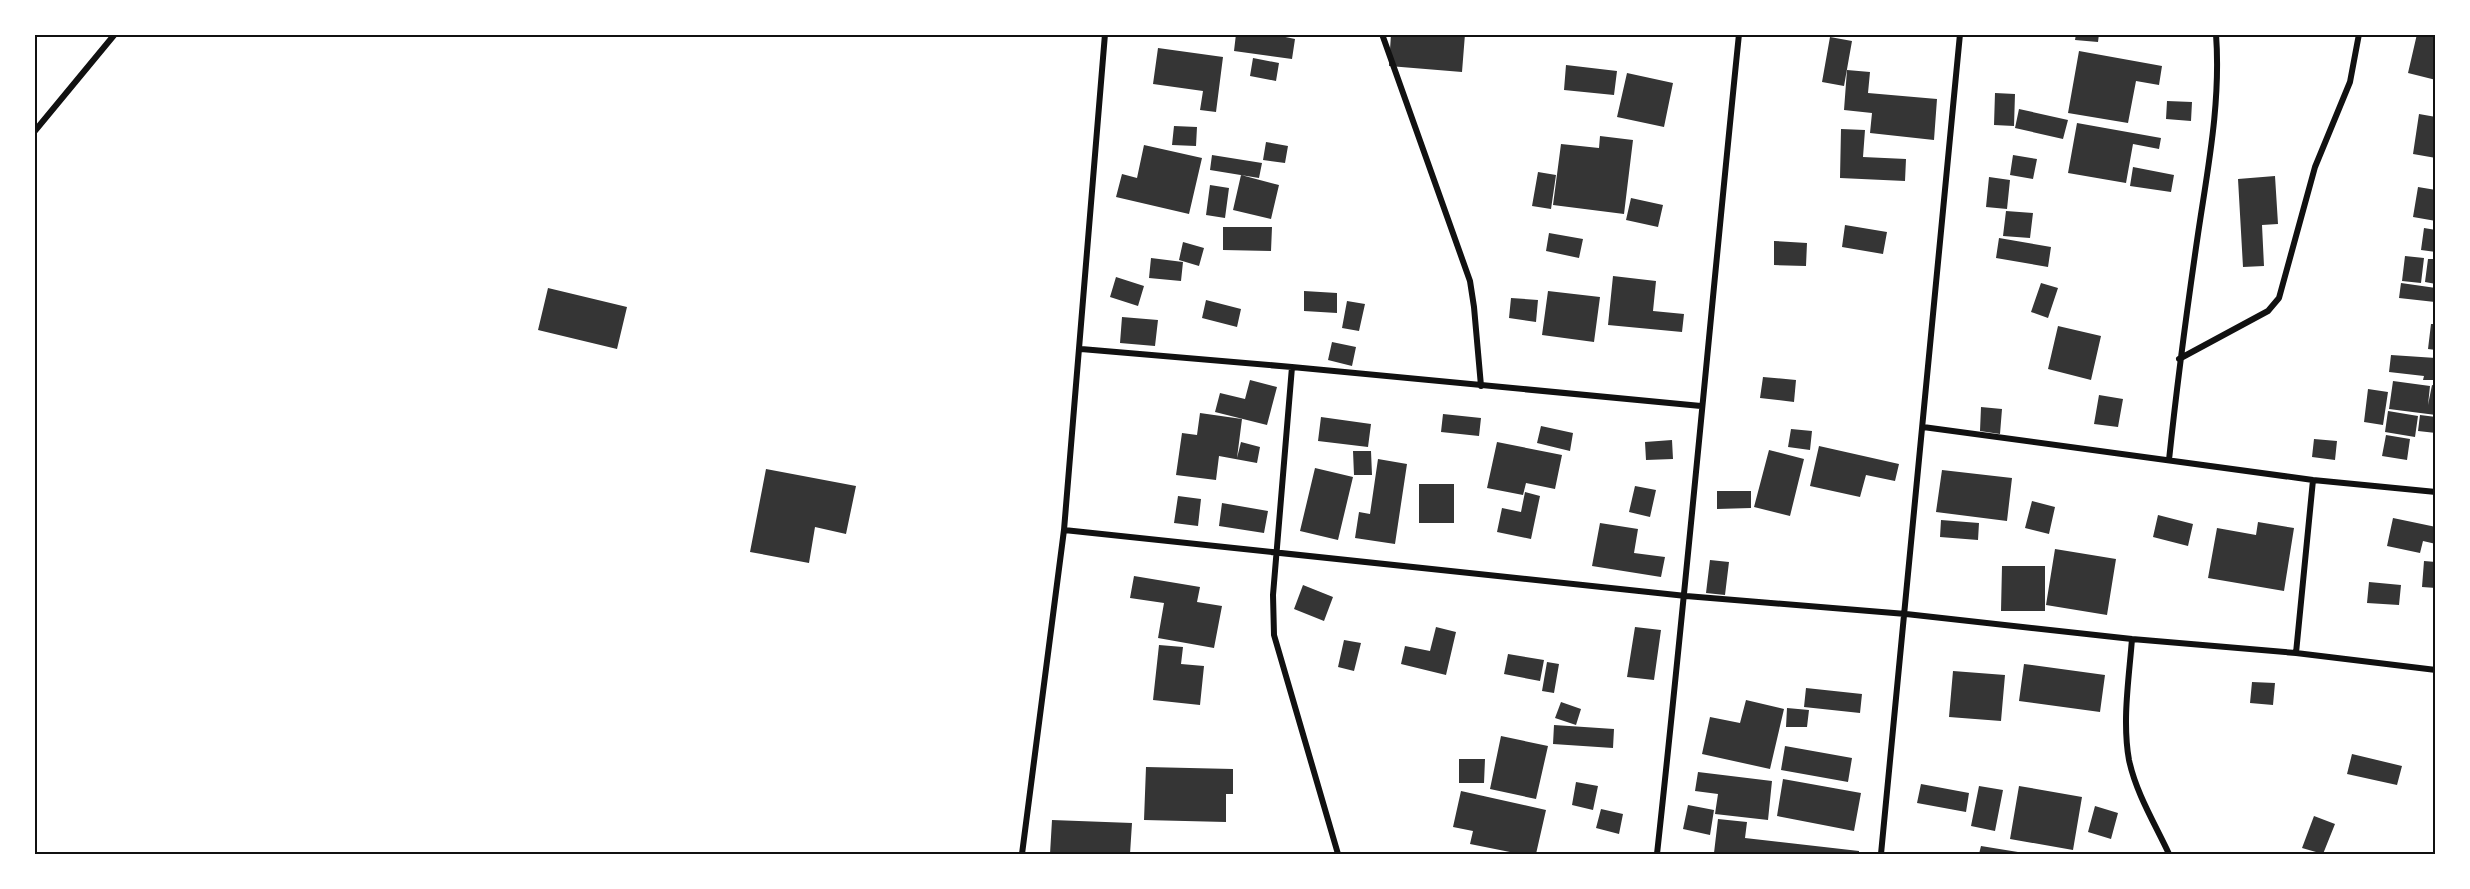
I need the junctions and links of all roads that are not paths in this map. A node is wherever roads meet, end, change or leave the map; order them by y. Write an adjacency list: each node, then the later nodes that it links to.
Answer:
1 (115, 34): 8 (street)
2 (1105, 34): 9 (street)
3 (1382, 34): 12 (street)
4 (1739, 34): 13 (street)
5 (1960, 34): 14 (street)
6 (2216, 34): 10 (street)
7 (2359, 34): 10 (street)
8 (34, 132)
9 (1081, 349): 11 (street); 18 (street)
10 (2179, 359): 15 (street)
11 (1292, 367): 12 (street); 19 (street)
12 (1481, 386): 13 (street)
13 (1701, 406): 20 (street)
14 (1923, 427): 15 (street); 21 (street)
15 (2169, 460): 16 (street)
16 (2313, 480): 17 (street); 23 (street)
17 (2436, 492)
18 (1064, 530): 19 (street); 25 (street)
19 (1278, 552): 20 (street); 26 (street)
20 (1686, 596): 21 (street); 27 (street)
21 (1906, 614): 22 (street); 28 (street)
22 (2132, 639): 23 (street); 29 (street)
23 (2295, 653): 24 (street)
24 (2436, 670)
25 (1022, 855)
26 (1338, 855)
27 (1657, 855)
28 (1881, 855)
29 (2169, 855)

